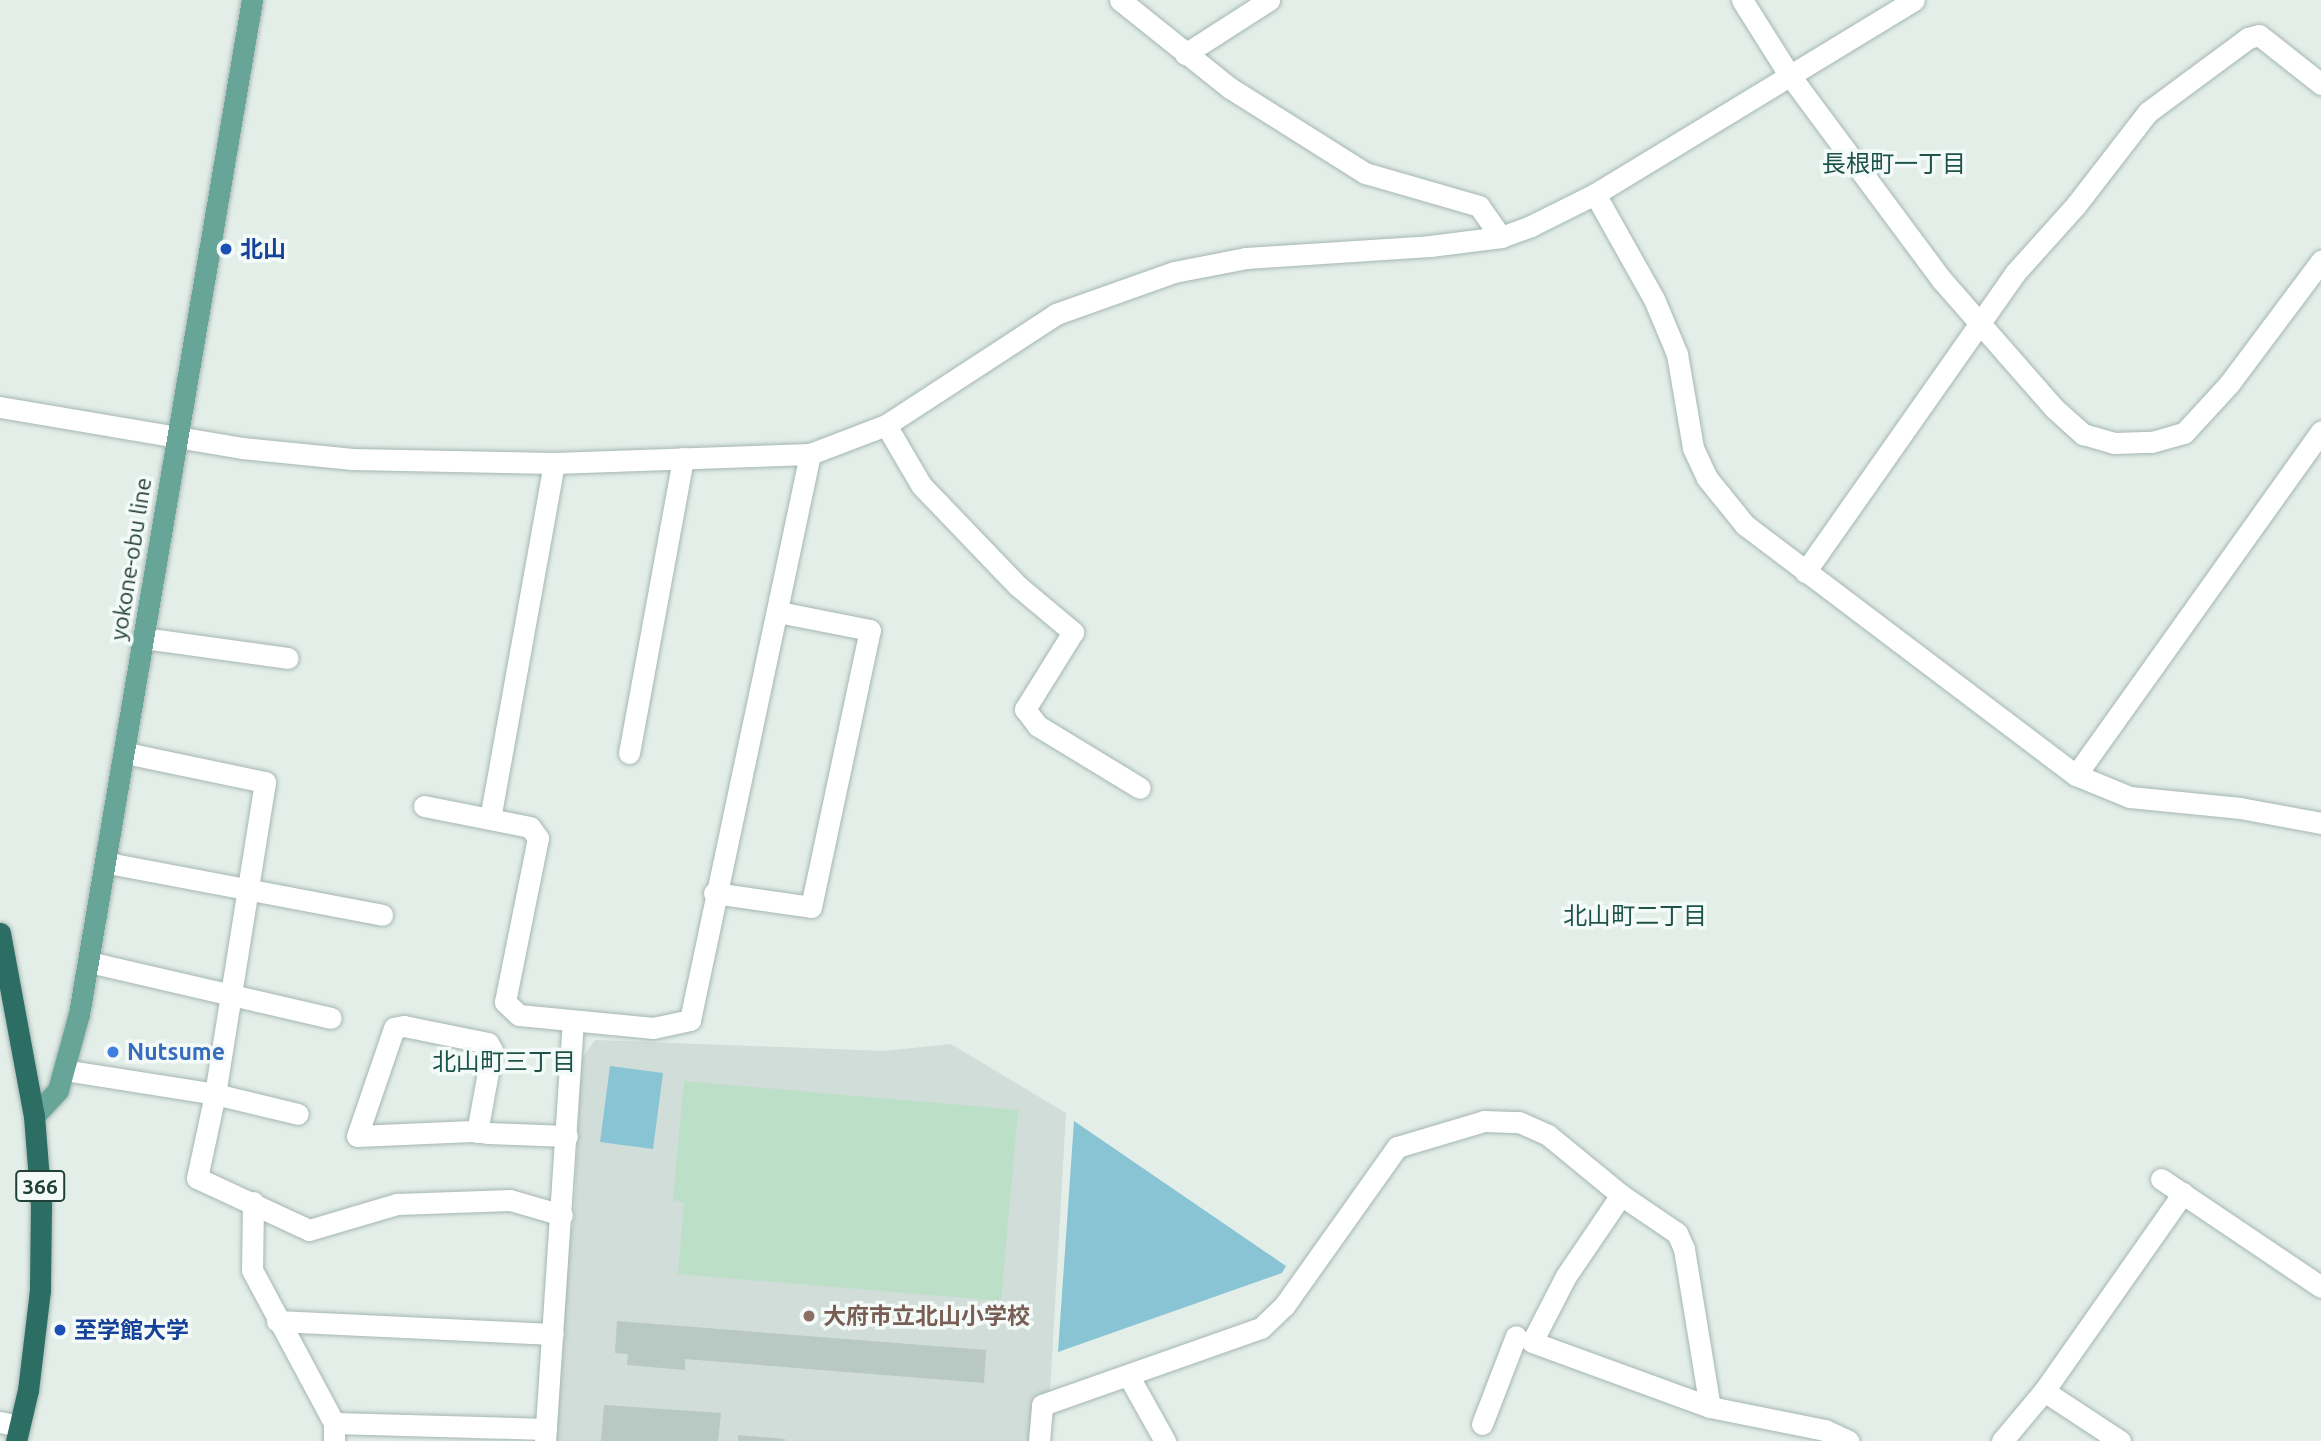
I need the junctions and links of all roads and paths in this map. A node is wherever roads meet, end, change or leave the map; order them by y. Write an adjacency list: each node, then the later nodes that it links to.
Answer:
1 (252, 0): 16 (main road, yokone-obu line)
2 (1120, 0): 6 (street)
3 (1269, 0): 6 (street)
4 (1742, 0): 7 (street)
5 (1914, 0): 7 (street)
6 (1185, 54): 10 (street)
7 (1788, 74): 9 (street); 12 (street)
8 (2321, 84): 12 (street)
9 (1595, 194): 10 (street); 20 (street)
10 (1502, 237): 14 (street)
11 (2321, 261): 12 (street)
12 (1979, 323): 20 (street)
13 (0, 407): 16 (street)
14 (886, 425): 17 (street); 27 (street)
15 (2321, 431): 26 (street)
16 (177, 438): 19 (street); 22 (main road, yokone-obu line)
17 (810, 454): 18 (street); 21 (street)
18 (683, 458): 19 (street); 25 (street)
19 (554, 463): 29 (street)
20 (1805, 572): 26 (street)
21 (778, 611): 33 (street); 33 (street)
22 (144, 638): 23 (street); 24 (main road, yokone-obu line)
23 (288, 658)
24 (126, 753): 31 (main road, yokone-obu line); 32 (street)
25 (629, 753)
26 (2076, 775): 30 (street)
27 (1140, 788)
28 (424, 806): 29 (street)
29 (490, 818): 39 (street)
30 (2321, 823)
31 (108, 863): 32 (street); 36 (main road, yokone-obu line)
32 (249, 892): 34 (street); 37 (street)
33 (714, 893): 39 (street)
34 (382, 915)
35 (0, 933): 43 (highway, 366)
36 (89, 962): 37 (street); 40 (main road, yokone-obu line)
37 (231, 998): 38 (street); 41 (street)
38 (331, 1018)
39 (573, 1021): 45 (street)
40 (64, 1070): 41 (street); 43 (main road, yokone-obu line)
41 (215, 1094): 42 (street); 49 (street)
42 (298, 1114)
43 (34, 1116): 59 (highway, 366)
44 (477, 1132): 44 (street); 45 (street)
45 (567, 1136): 50 (street)
46 (2161, 1179): 47 (street)
47 (2183, 1193): 51 (street); 56 (street)
48 (1621, 1195): 55 (street); 57 (street); 57 (street)
49 (253, 1202): 50 (street); 52 (street)
50 (562, 1215): 53 (street)
51 (2321, 1287)
52 (277, 1321): 53 (street); 60 (street)
53 (553, 1334): 61 (street)
54 (1516, 1336): 58 (street)
55 (1128, 1375): 62 (street); 63 (street)
56 (2044, 1391): 65 (street); 66 (street)
57 (1710, 1407): 64 (street)
58 (1482, 1424)
59 (12, 1430)
60 (334, 1432): 61 (street)
61 (546, 1435)
62 (1039, 1441)
63 (1165, 1441)
64 (1849, 1441)
65 (2002, 1441)
66 (2120, 1441)

